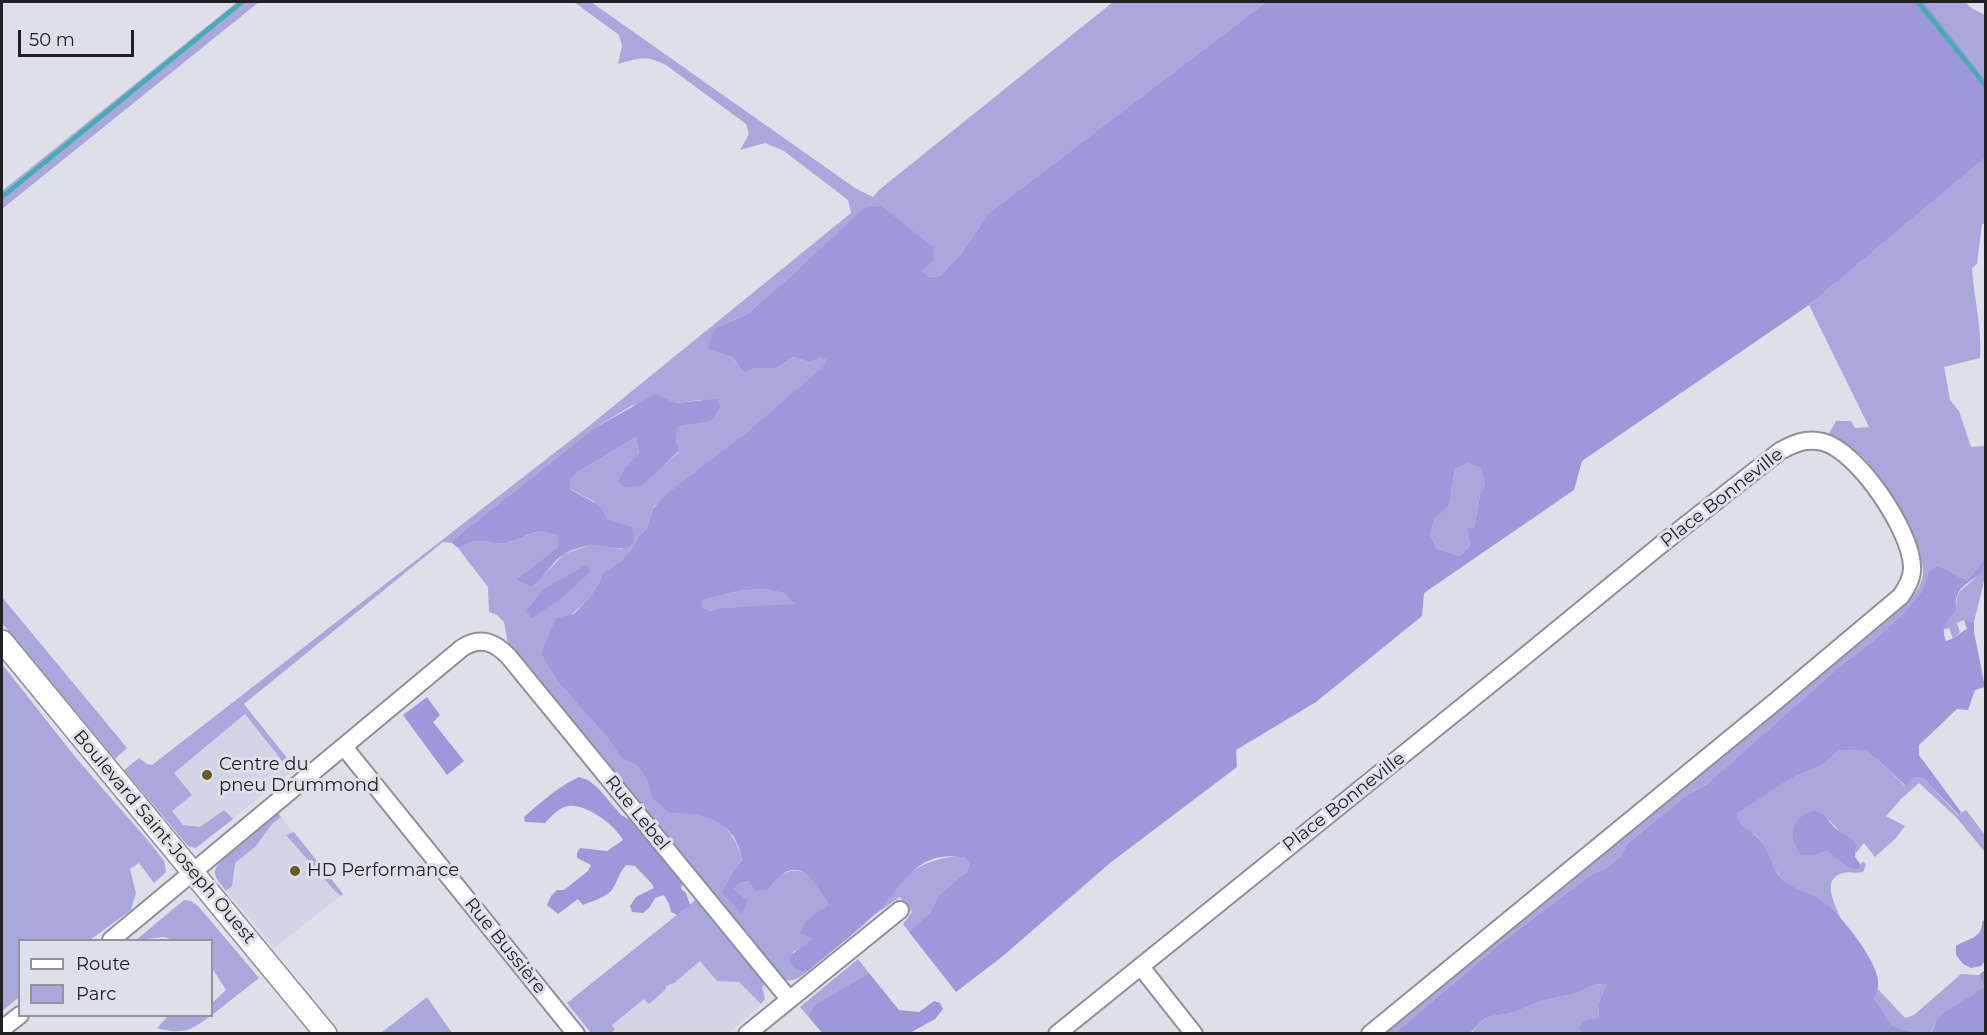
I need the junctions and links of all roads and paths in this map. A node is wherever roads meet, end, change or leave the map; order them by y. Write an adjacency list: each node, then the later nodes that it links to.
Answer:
1 (2, 641): 3 (street, Boulevard Saint-Joseph Ouest)
2 (344, 747): 3 (street); 7 (street, Rue Lebel); 11 (street, Rue Bussière)
3 (192, 872): 5 (street); 10 (street, Boulevard Saint-Joseph Ouest)
4 (900, 910): 7 (street)
5 (112, 939)
6 (1141, 967): 13 (street, Place Bonneville); 14 (street); 15 (street, Place Bonneville)
7 (789, 999): 12 (street)
8 (18, 1016): 9 (street)
9 (2, 1029)
10 (326, 1034)
11 (576, 1034)
12 (747, 1034)
13 (1057, 1034)
14 (1194, 1034)
15 (1370, 1034)

